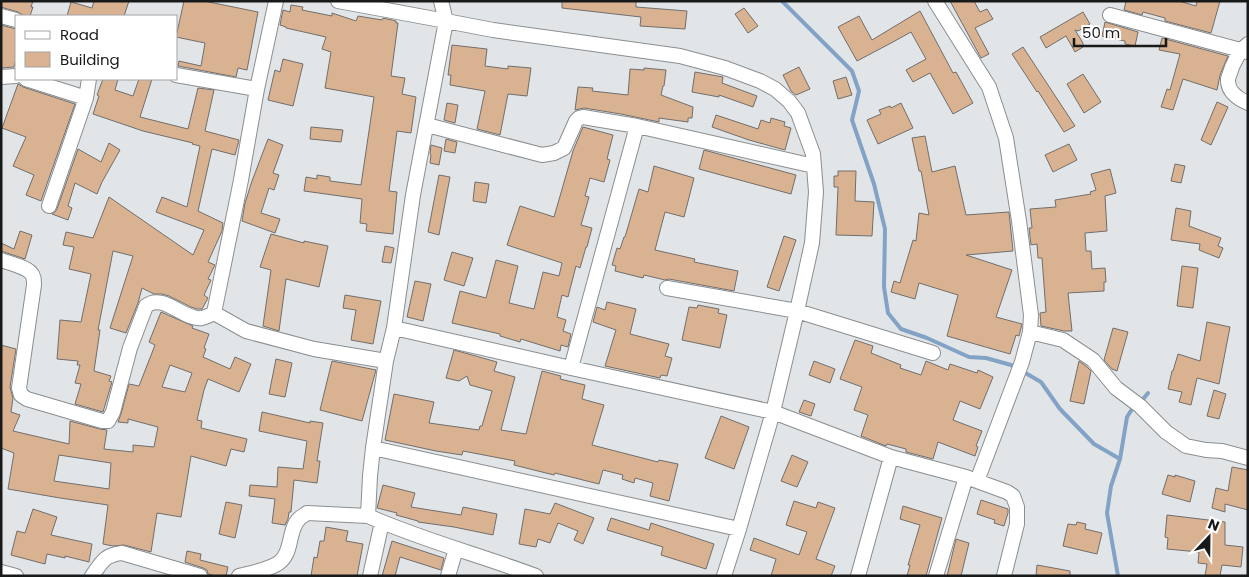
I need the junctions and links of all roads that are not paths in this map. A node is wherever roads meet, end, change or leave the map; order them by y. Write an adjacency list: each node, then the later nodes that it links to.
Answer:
1 (276, 1): 15 (street)
2 (338, 1): 8 (street)
3 (441, 1): 8 (street)
4 (935, 1): 27 (street)
5 (1110, 15): 9 (street)
6 (1, 16): 7 (street)
7 (15, 20)
8 (446, 21): 18 (street); 20 (street)
9 (1246, 48): 17 (street)
10 (178, 75): 15 (street)
11 (1, 76): 12 (street)
12 (15, 76)
13 (29, 80): 16 (street)
14 (89, 80): 16 (street)
15 (256, 90): 25 (street)
16 (86, 98): 21 (street)
17 (1248, 103)
18 (426, 125): 19 (street); 26 (street)
19 (637, 126): 20 (street); 30 (street)
20 (814, 166): 24 (street)
21 (49, 206)
22 (1, 260): 25 (street)
23 (667, 288): 24 (street)
24 (797, 311): 28 (street); 31 (street)
25 (214, 313): 29 (street)
26 (394, 328): 29 (street); 30 (street)
27 (1030, 332): 34 (street); 35 (street)
28 (933, 353)
29 (386, 362): 32 (street)
30 (571, 368): 31 (street)
31 (773, 412): 33 (street); 38 (street)
32 (373, 448): 36 (street); 38 (street)
33 (891, 457): 35 (street); 49 (street)
34 (1248, 458)
35 (971, 479): 50 (street); 51 (street)
36 (368, 516): 37 (street); 44 (street)
37 (382, 522): 39 (street); 45 (street)
38 (739, 529): 48 (street)
39 (456, 549): 46 (street); 47 (street)
40 (1, 572): 41 (street)
41 (16, 576)
42 (92, 576): 43 (street)
43 (200, 576)
44 (239, 576)
45 (370, 576)
46 (448, 576)
47 (536, 576)
48 (724, 576)
49 (858, 576)
50 (936, 576)
51 (1004, 576)

